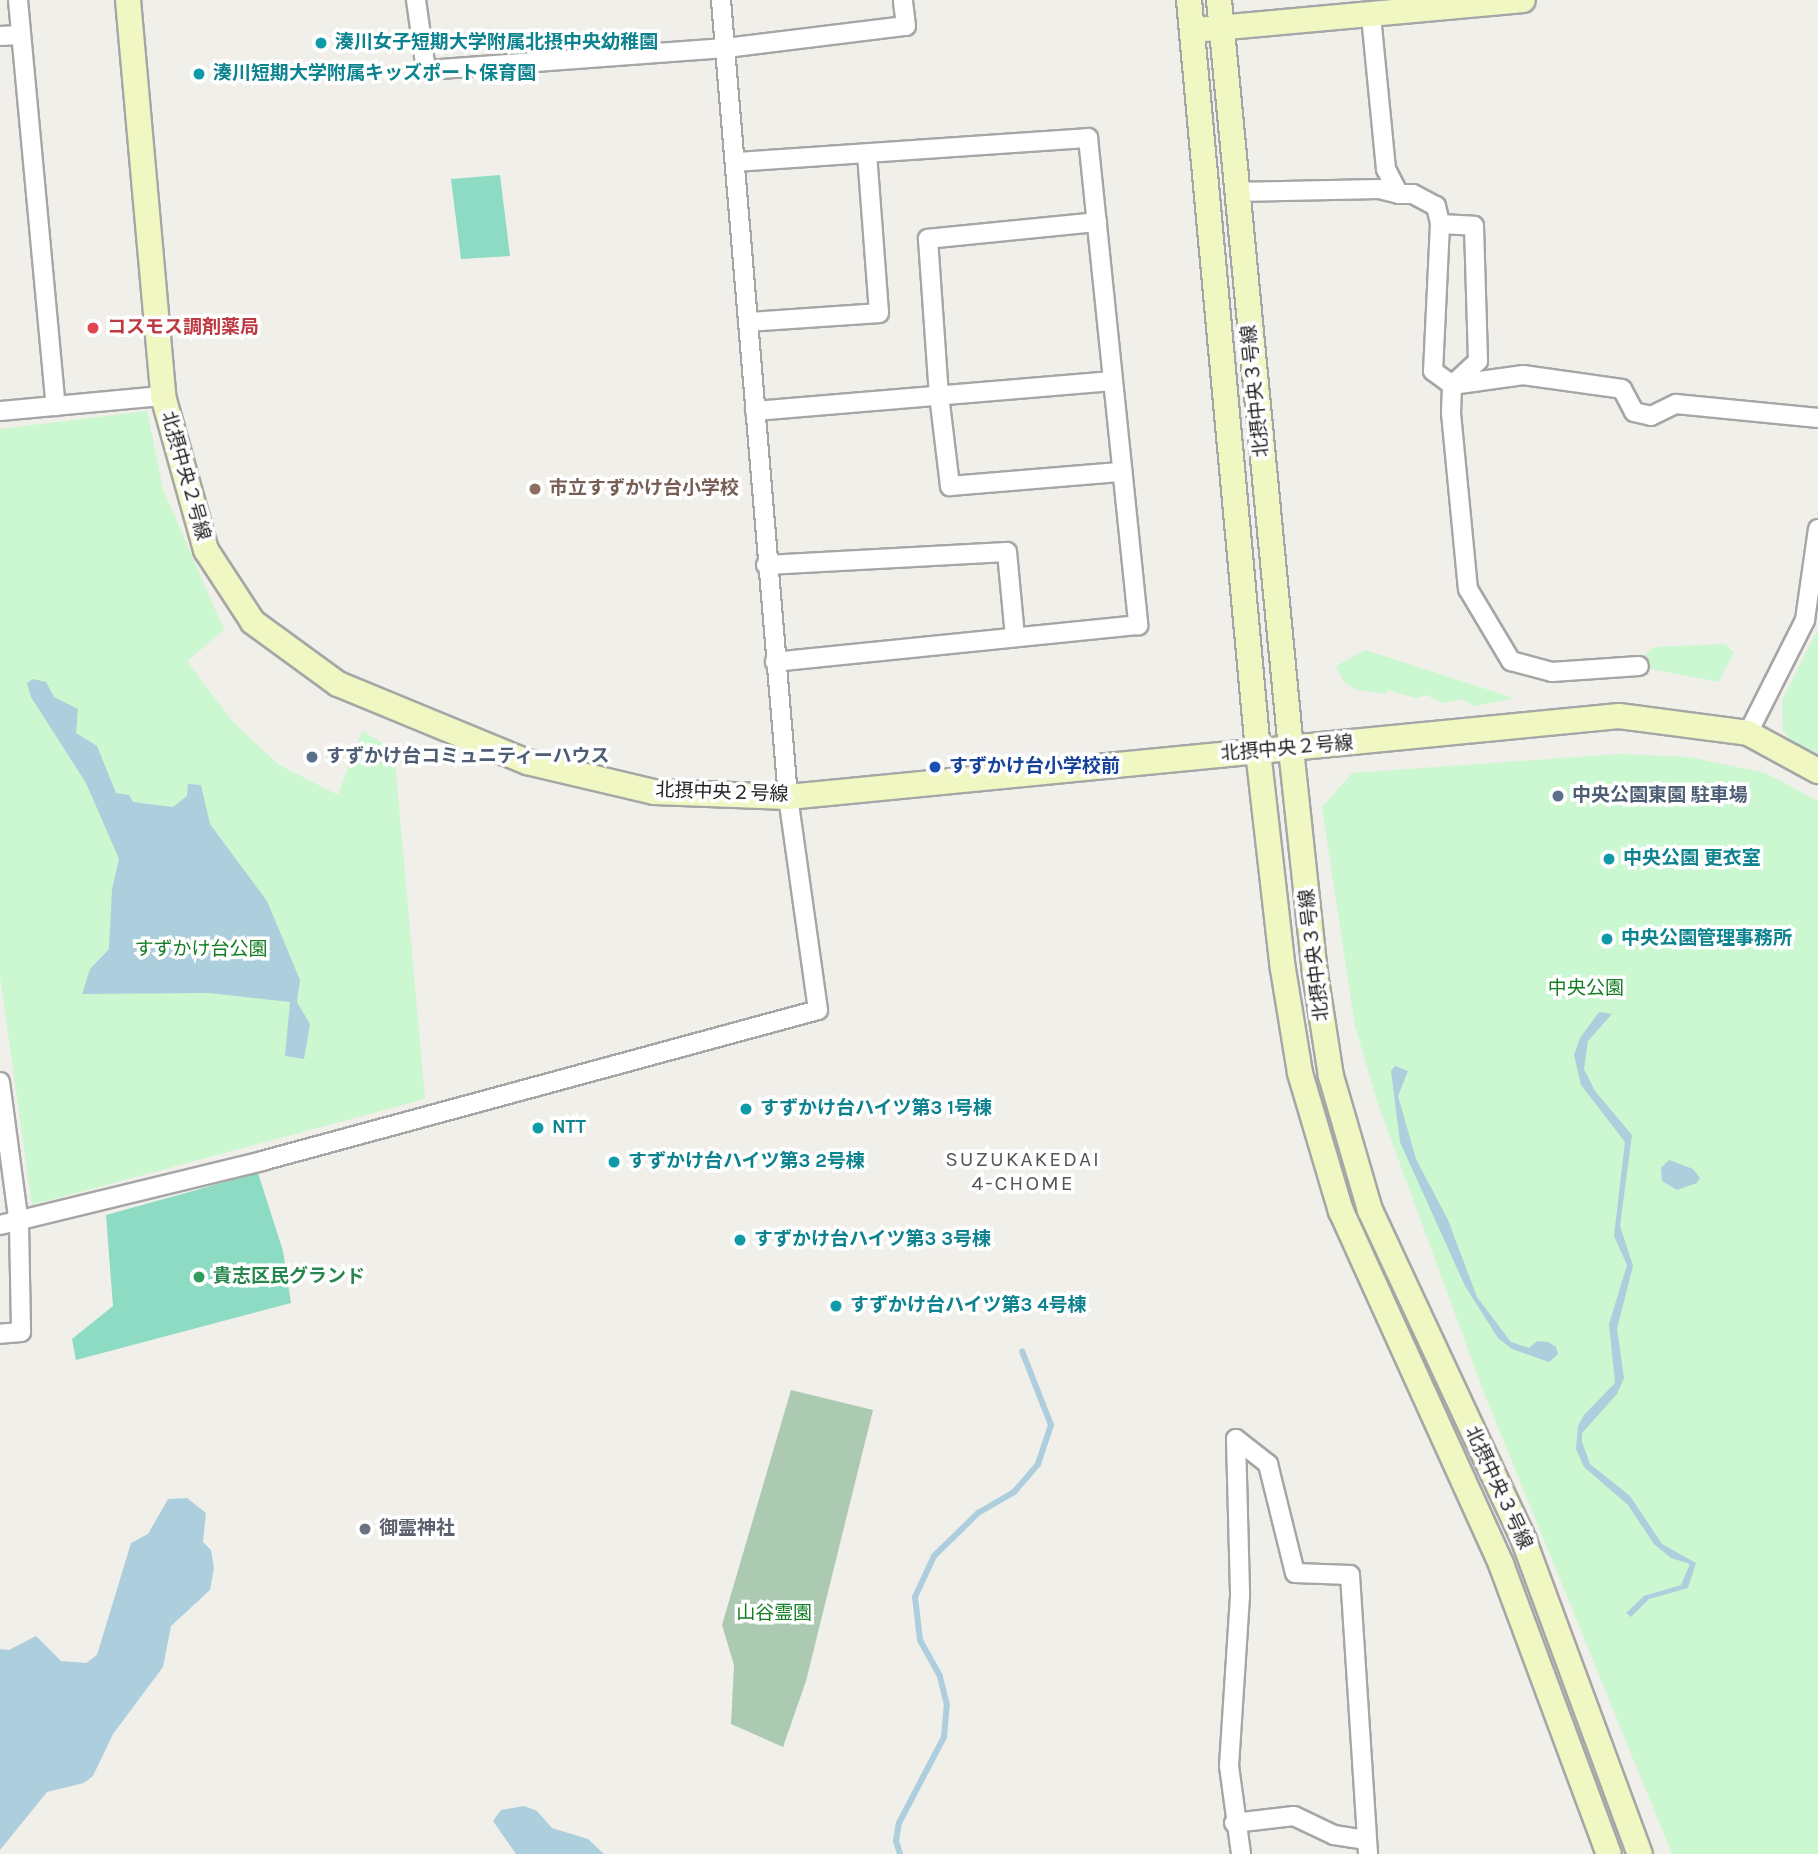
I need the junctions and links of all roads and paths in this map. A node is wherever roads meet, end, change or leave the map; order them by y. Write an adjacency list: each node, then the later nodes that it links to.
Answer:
1 (18, 0): 12 (street)
2 (128, 0): 25 (street, 北摂中央２号線)
3 (416, 0): 14 (street)
4 (721, 0): 14 (street)
5 (903, 0): 14 (street)
6 (1189, 0): 11 (street, 北摂中央３号線)
7 (1219, 0): 10 (street, 北摂中央３号線)
8 (1522, 0): 9 (street)
9 (1371, 16): 10 (street); 18 (street)
10 (1221, 28): 11 (street); 17 (street, 北摂中央３号線)
11 (1192, 30): 38 (street, 北摂中央３号線)
12 (21, 34): 13 (street); 26 (street)
13 (0, 36)
14 (726, 48): 16 (street)
15 (867, 153): 16 (street); 19 (street); 21 (street)
16 (736, 162): 21 (street)
17 (1236, 192): 18 (street); 37 (street, 北摂中央３号線)
18 (1399, 194): 20 (street)
19 (1097, 222): 22 (street); 24 (street)
20 (1440, 224): 23 (street); 23 (street)
21 (748, 322): 28 (street)
22 (1113, 381): 24 (street); 30 (street)
23 (1452, 385): 29 (street); 35 (street)
24 (939, 395): 28 (street); 30 (street)
25 (163, 396): 26 (street); 40 (street, 北摂中央２号線)
26 (56, 406): 27 (street)
27 (0, 411)
28 (755, 411): 32 (street)
29 (1818, 418)
30 (1122, 472): 33 (street)
31 (1818, 529): 36 (street)
32 (766, 565): 33 (street); 34 (street)
33 (1016, 637): 34 (street)
34 (775, 662): 40 (street)
35 (1639, 666)
36 (1748, 733): 37 (street, 北摂中央２号線); 39 (street, 北摂中央２号線)
37 (1291, 750): 38 (street, 北摂中央２号線); 49 (street, 北摂中央３号線)
38 (1258, 751): 40 (street, 北摂中央２号線); 48 (street, 北摂中央３号線)
39 (1818, 771)
40 (788, 797): 42 (street)
41 (0, 1082): 42 (street)
42 (19, 1224): 43 (street); 44 (street)
43 (0, 1225)
44 (0, 1334)
45 (1234, 1823): 46 (street); 46 (street); 47 (street)
46 (1368, 1847)
47 (1241, 1854)
48 (1609, 1854)
49 (1640, 1854)

